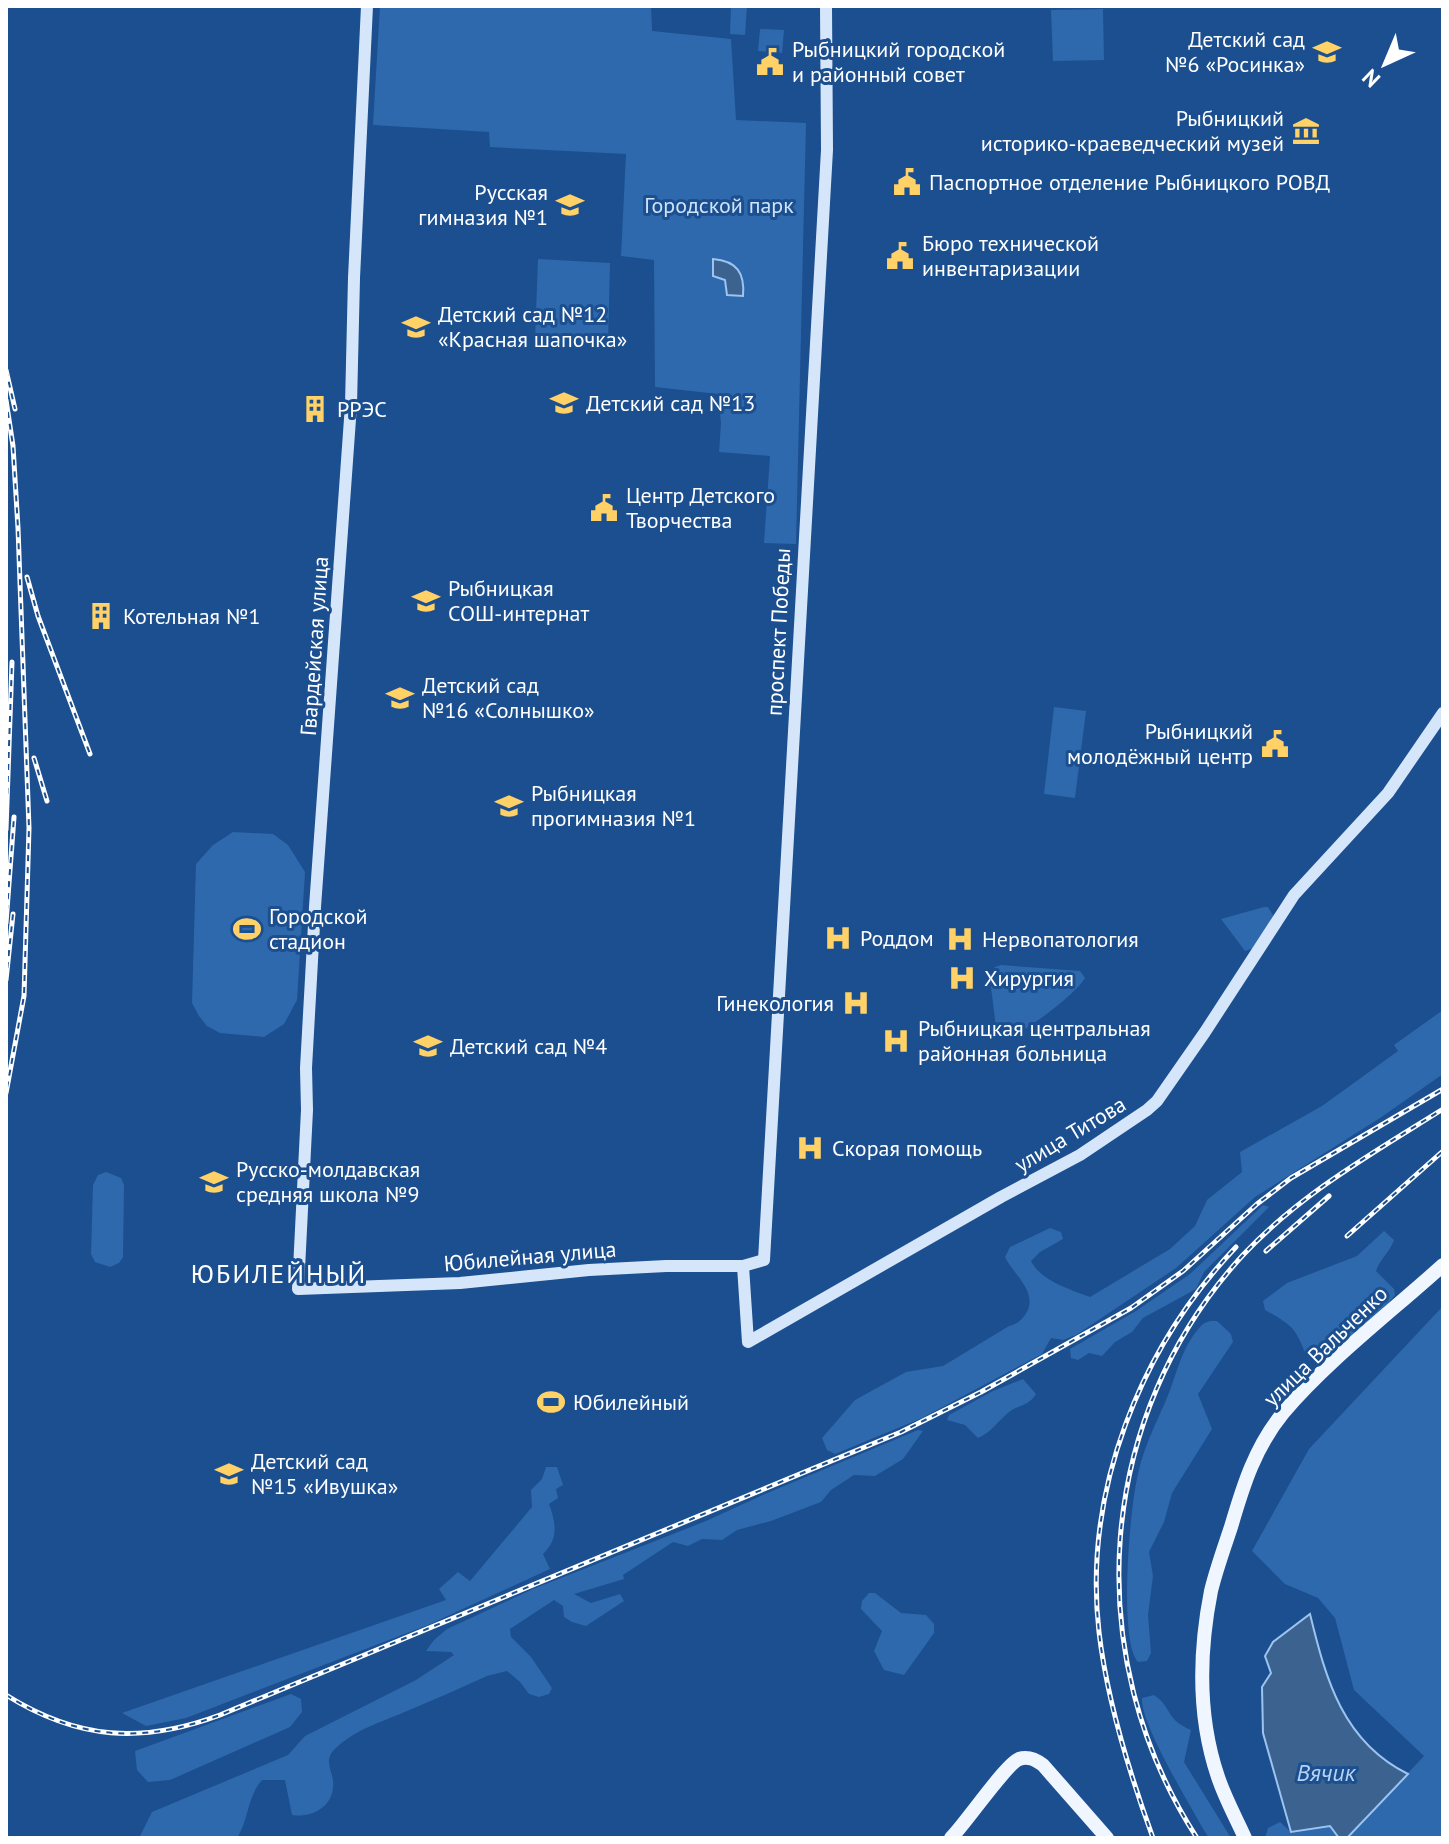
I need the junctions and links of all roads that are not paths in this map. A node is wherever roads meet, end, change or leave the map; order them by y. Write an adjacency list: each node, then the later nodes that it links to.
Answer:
1 (367, 6): 7 (street, Гвардейская улица)
2 (826, 6): 4 (street, проспект Победы)
3 (1443, 713): 6 (street, улица Титова)
4 (764, 1260): 6 (street, Юбилейная улица)
5 (1443, 1265): 10 (main road, улица Вальченко)
6 (743, 1266): 7 (street, Юбилейная улица)
7 (298, 1289)
8 (951, 1838): 9 (main road)
9 (1107, 1838)
10 (1245, 1838)

